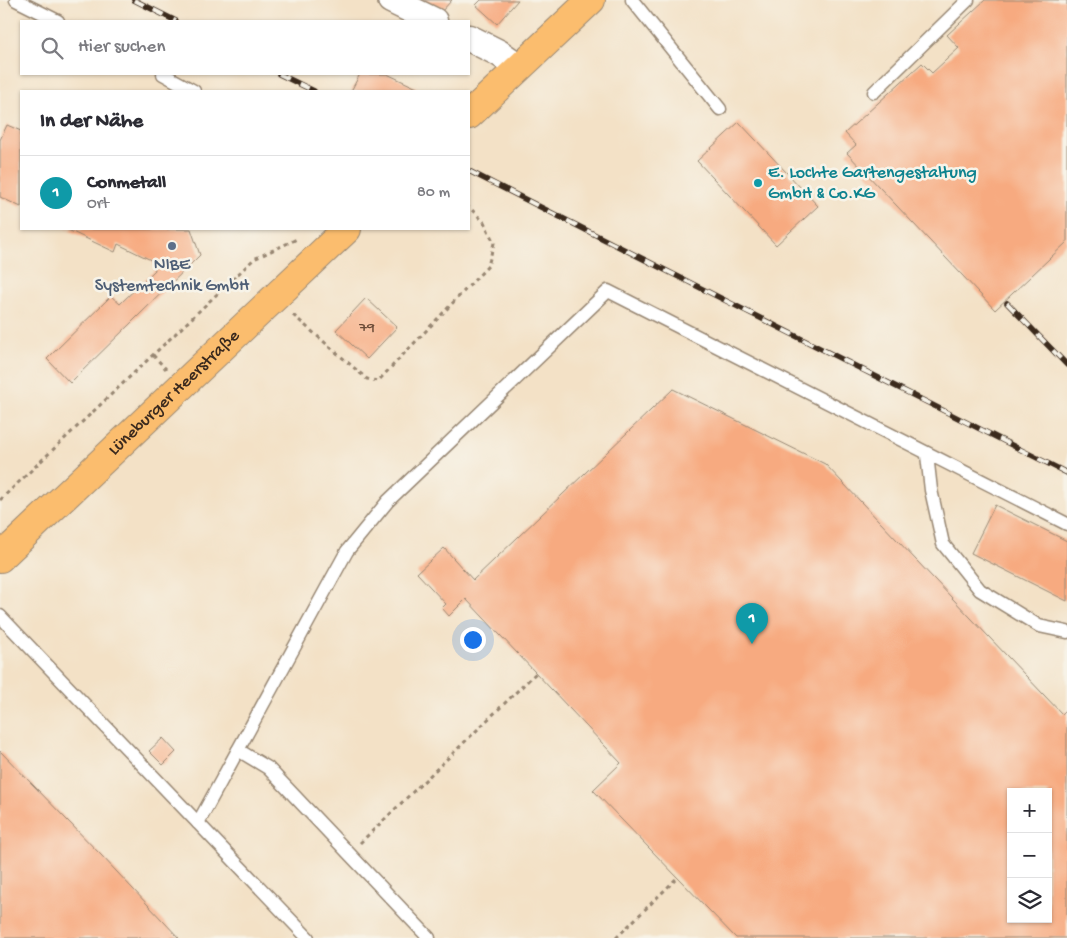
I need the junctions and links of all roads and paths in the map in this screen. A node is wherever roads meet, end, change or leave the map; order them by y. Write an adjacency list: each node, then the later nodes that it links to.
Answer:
1 (16, 0): 6 (lane)
2 (391, 0): 7 (street)
3 (591, 0): 9 (main road)
4 (632, 0): 13 (lane)
5 (968, 0): 12 (lane)
6 (56, 20)
7 (432, 20)
8 (470, 38): 9 (street)
9 (519, 67): 14 (main road)
10 (165, 75): 11 (lane)
11 (192, 90)
12 (874, 92)
13 (720, 109)
14 (470, 113)
15 (470, 208): 18 (path)
16 (346, 230): 18 (main road, Lüneburger Heerstraße)
17 (303, 234): 20 (path)
18 (276, 297): 22 (main road, Lüneburger Heerstraße)
19 (927, 455): 21 (lane); 24 (lane); 26 (lane)
20 (0, 500)
21 (1067, 524)
22 (0, 558)
23 (0, 616): 27 (lane)
24 (1067, 632)
25 (536, 673): 28 (path)
26 (238, 750): 27 (lane); 28 (lane)
27 (198, 823): 30 (lane)
28 (348, 854): 31 (lane)
29 (678, 877): 32 (path)
30 (308, 938)
31 (429, 938)
32 (616, 938)

